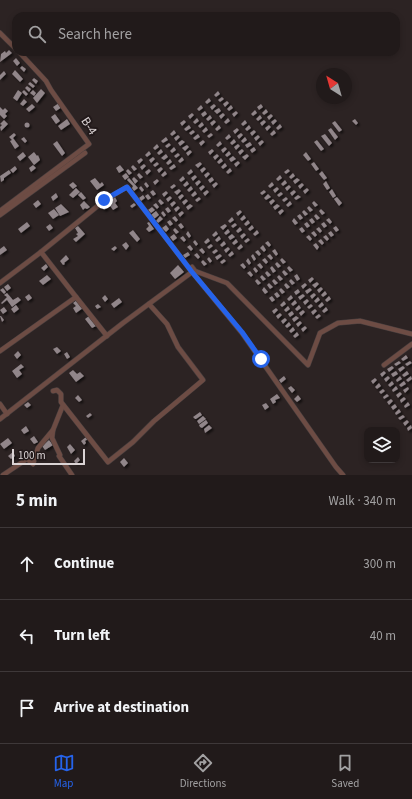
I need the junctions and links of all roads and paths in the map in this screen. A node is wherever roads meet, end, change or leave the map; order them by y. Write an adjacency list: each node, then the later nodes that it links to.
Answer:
1 (0, 33): 2 (street)
2 (12, 45)
3 (23, 56): 5 (street, B-4)
4 (85, 153): 6 (street)
5 (0, 211)
6 (0, 215)
7 (165, 236): 8 (street); 9 (street); 13 (street)
8 (41, 252): 10 (street); 11 (street)
9 (192, 272): 12 (street); 26 (street)
10 (0, 283)
11 (76, 297): 14 (street); 16 (street)
12 (149, 304): 14 (street); 20 (street)
13 (412, 334)
14 (107, 336): 21 (street)
15 (412, 344): 17 (street)
16 (0, 351)
17 (384, 365)
18 (53, 391): 20 (street)
19 (0, 404): 21 (street)
20 (63, 405): 23 (street)
21 (7, 414): 22 (street)
22 (0, 419)
23 (53, 430): 24 (street); 25 (street)
24 (3, 475)
25 (72, 475)
26 (344, 475)

